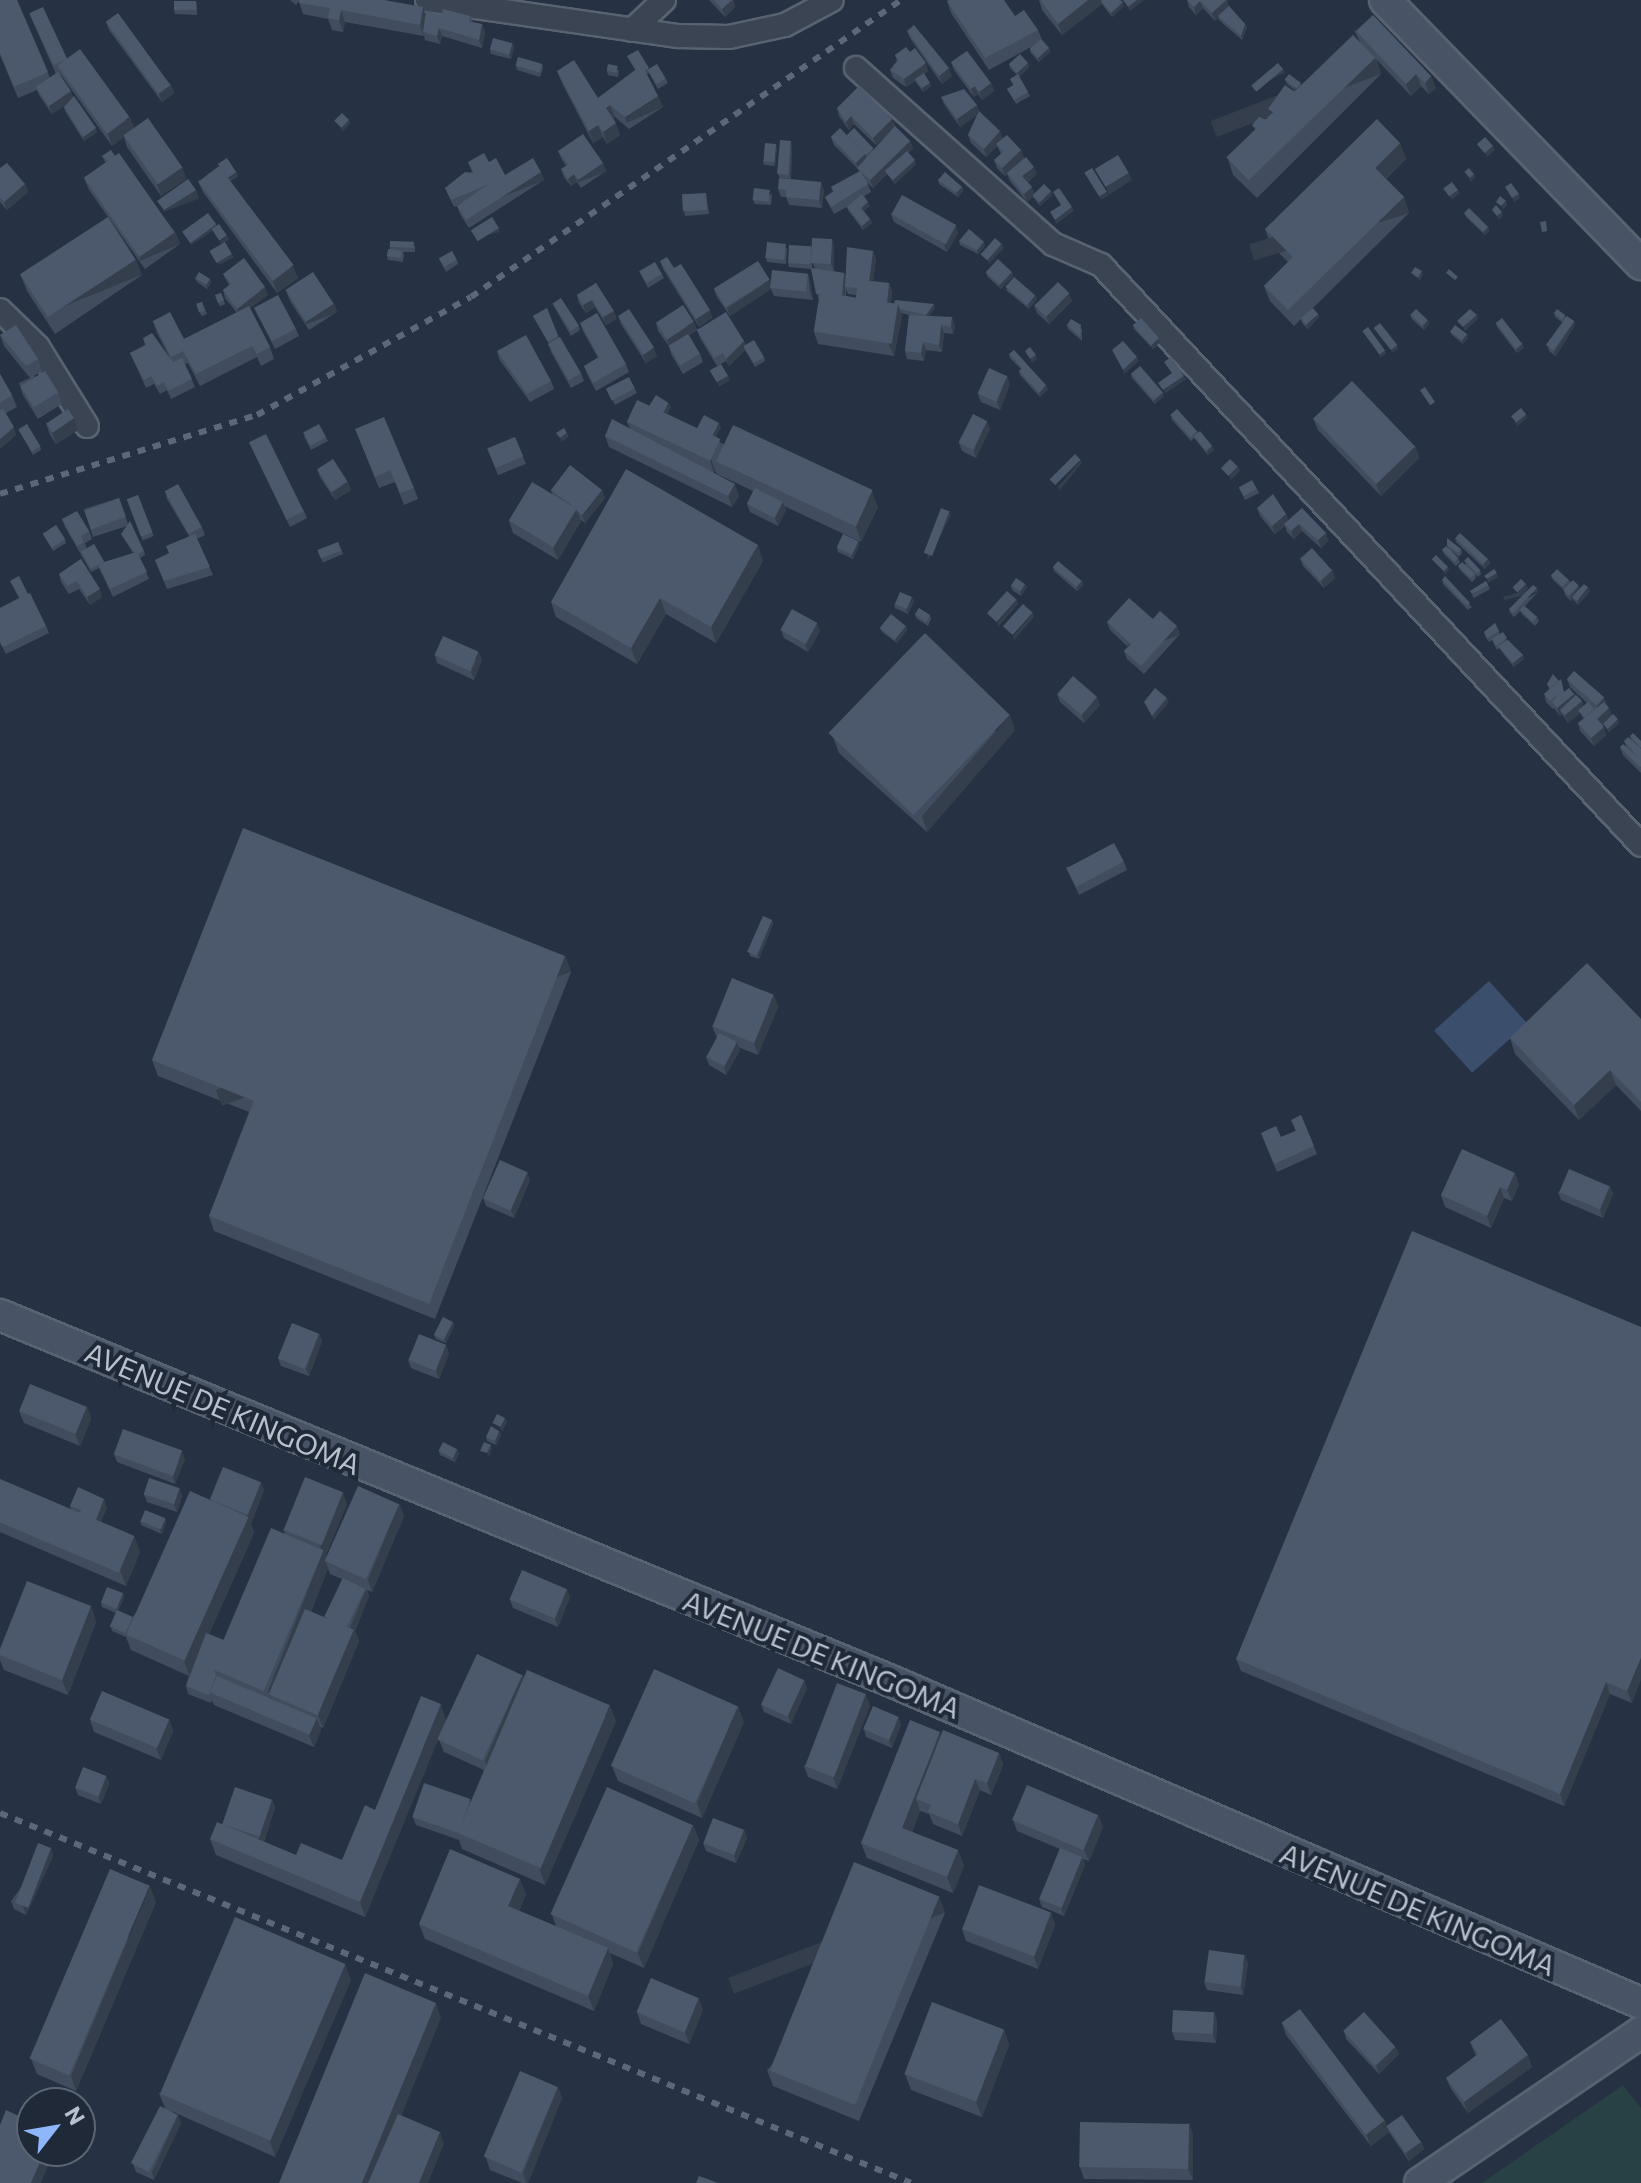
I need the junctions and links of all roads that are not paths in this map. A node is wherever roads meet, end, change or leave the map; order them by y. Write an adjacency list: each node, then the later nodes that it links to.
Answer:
1 (427, 0): 5 (street)
2 (664, 0): 5 (street)
3 (832, 0): 5 (street)
4 (1385, 0): 7 (street)
5 (632, 30)
6 (856, 68): 10 (street)
7 (1641, 264)
8 (0, 310): 9 (street)
9 (87, 426)
10 (1641, 845)
11 (0, 1315): 12 (street, AVENUE DE KINGOMA)
12 (1641, 2003)
13 (1641, 2032): 14 (street)
14 (1420, 2183)

